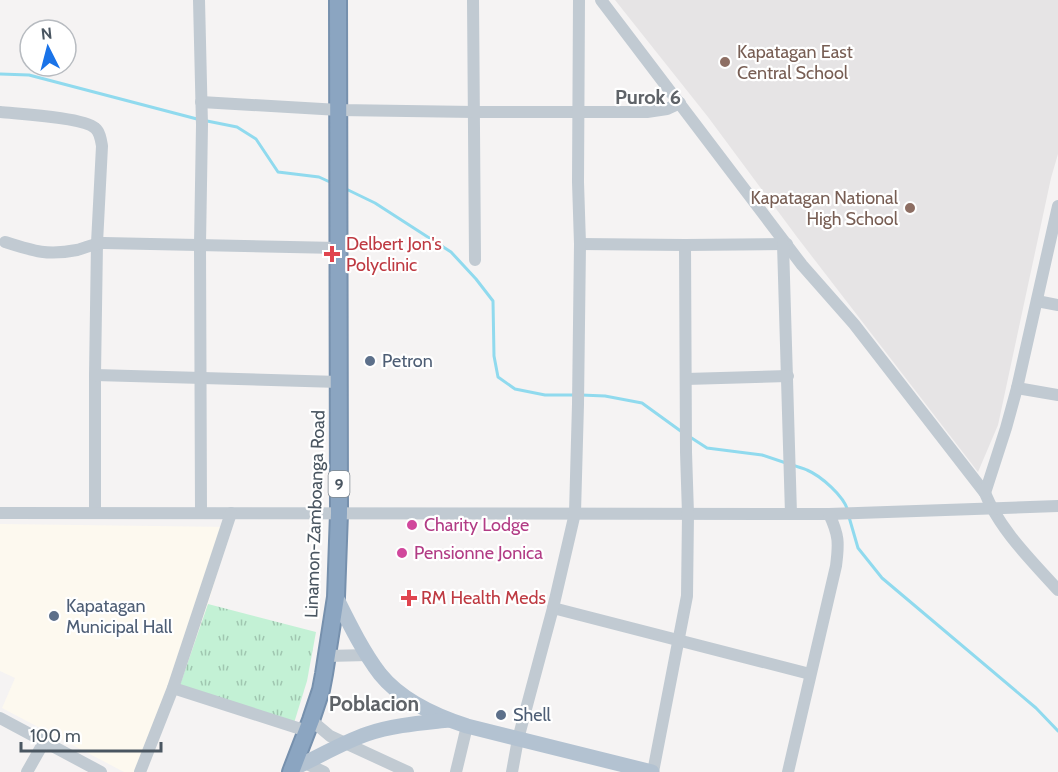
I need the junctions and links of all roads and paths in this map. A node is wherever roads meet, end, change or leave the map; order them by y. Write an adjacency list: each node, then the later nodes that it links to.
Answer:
1 (199, 0): 7 (street)
2 (338, 0): 8 (highway, Linamon-Zamboanga Road / 9)
3 (473, 0): 11 (street)
4 (579, 0): 9 (street)
5 (601, 0): 6 (street)
6 (680, 103): 9 (street); 17 (street)
7 (201, 105): 8 (street); 15 (street)
8 (339, 110): 11 (street); 19 (highway, Linamon-Zamboanga Road / 9)
9 (579, 111): 11 (street); 16 (street)
10 (0, 112): 14 (street)
11 (474, 112): 20 (street)
12 (1058, 206): 21 (street)
13 (5, 242): 14 (street)
14 (97, 243): 15 (street); 23 (street)
15 (200, 244): 19 (street); 25 (street)
16 (580, 244): 18 (street); 38 (street)
17 (785, 244): 18 (street); 24 (street); 30 (street)
18 (684, 245): 26 (street)
19 (338, 248): 27 (highway, Linamon-Zamboanga Road / 9)
20 (475, 260)
21 (1036, 301): 22 (street); 28 (street)
22 (1058, 305)
23 (94, 375): 25 (street); 34 (street)
24 (788, 376): 26 (street); 40 (street)
25 (201, 378): 27 (street); 35 (street)
26 (686, 379): 39 (street)
27 (339, 382): 37 (highway, Linamon-Zamboanga Road / 9)
28 (1017, 388): 29 (street); 30 (street)
29 (1058, 395)
30 (985, 493): 32 (street)
31 (1058, 506): 32 (street)
32 (991, 508): 41 (street); 42 (street)
33 (0, 513): 34 (street)
34 (95, 513): 35 (street)
35 (201, 513): 36 (street)
36 (231, 513): 37 (street); 49 (street)
37 (339, 513): 38 (street); 43 (highway, Linamon-Zamboanga Road / 9)
38 (575, 513): 39 (street); 44 (street)
39 (688, 514): 40 (street); 45 (street)
40 (791, 514): 41 (street)
41 (833, 514): 48 (street)
42 (1058, 590)
43 (336, 597): 46 (main road); 47 (highway, Linamon-Zamboanga Road / 9)
44 (553, 608): 45 (street); 54 (street)
45 (680, 639): 48 (street); 65 (street)
46 (368, 655): 47 (street); 51 (main road)
47 (327, 656): 52 (highway, Linamon-Zamboanga Road / 9)
48 (810, 674): 66 (street)
49 (173, 688): 52 (street); 60 (street)
50 (0, 718): 55 (street)
51 (449, 720): 53 (main road); 56 (main road)
52 (309, 725): 56 (street); 57 (highway, Linamon-Zamboanga Road / 9)
53 (467, 726): 54 (main road); 63 (street)
54 (518, 739): 64 (street); 65 (main road)
55 (44, 742): 58 (street); 59 (street)
56 (344, 743): 57 (main road); 62 (street)
57 (296, 768): 61 (street)
58 (27, 772)
59 (101, 772)
60 (140, 772)
61 (324, 772)
62 (408, 772)
63 (456, 772)
64 (512, 772)
65 (653, 772)
66 (788, 772)

